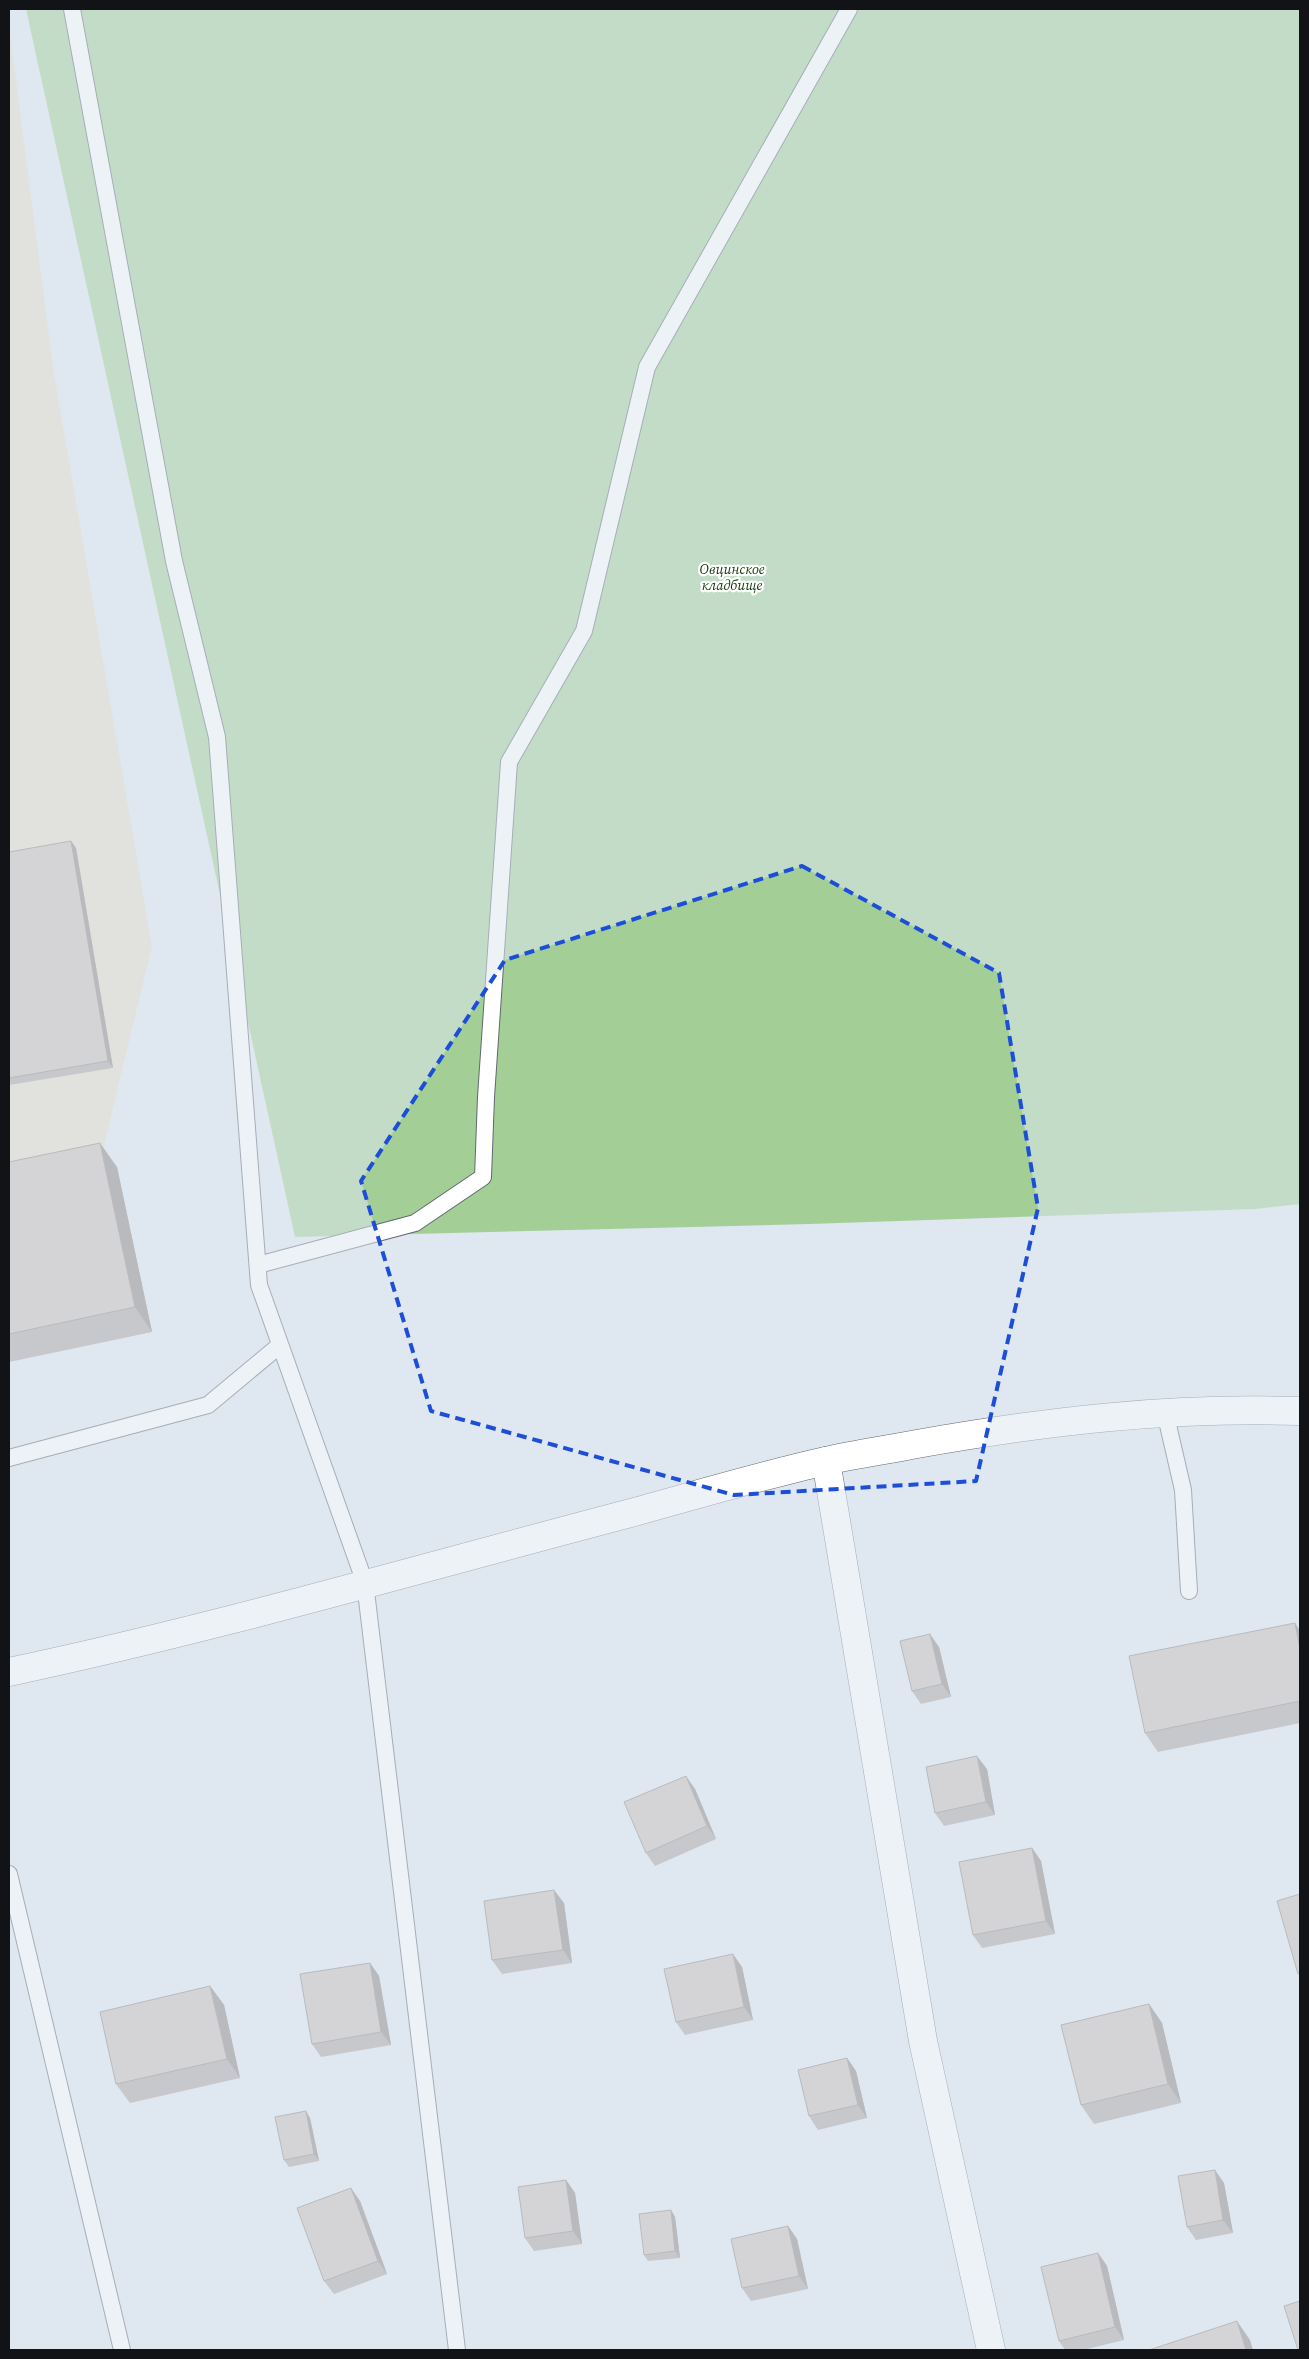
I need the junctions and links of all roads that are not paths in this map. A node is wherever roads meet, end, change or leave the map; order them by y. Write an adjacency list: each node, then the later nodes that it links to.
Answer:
1 (72, 9): 3 (lane)
2 (849, 9): 3 (lane)
3 (258, 1264): 4 (lane)
4 (280, 1345): 7 (lane); 9 (lane)
5 (1300, 1411): 6 (main road)
6 (1165, 1412): 8 (main road); 10 (lane)
7 (9, 1458)
8 (826, 1460): 9 (main road); 15 (main road)
9 (365, 1583): 11 (main road); 14 (lane)
10 (1189, 1591)
11 (9, 1672)
12 (9, 1874): 13 (lane)
13 (122, 2350)
14 (457, 2350)
15 (991, 2350)

